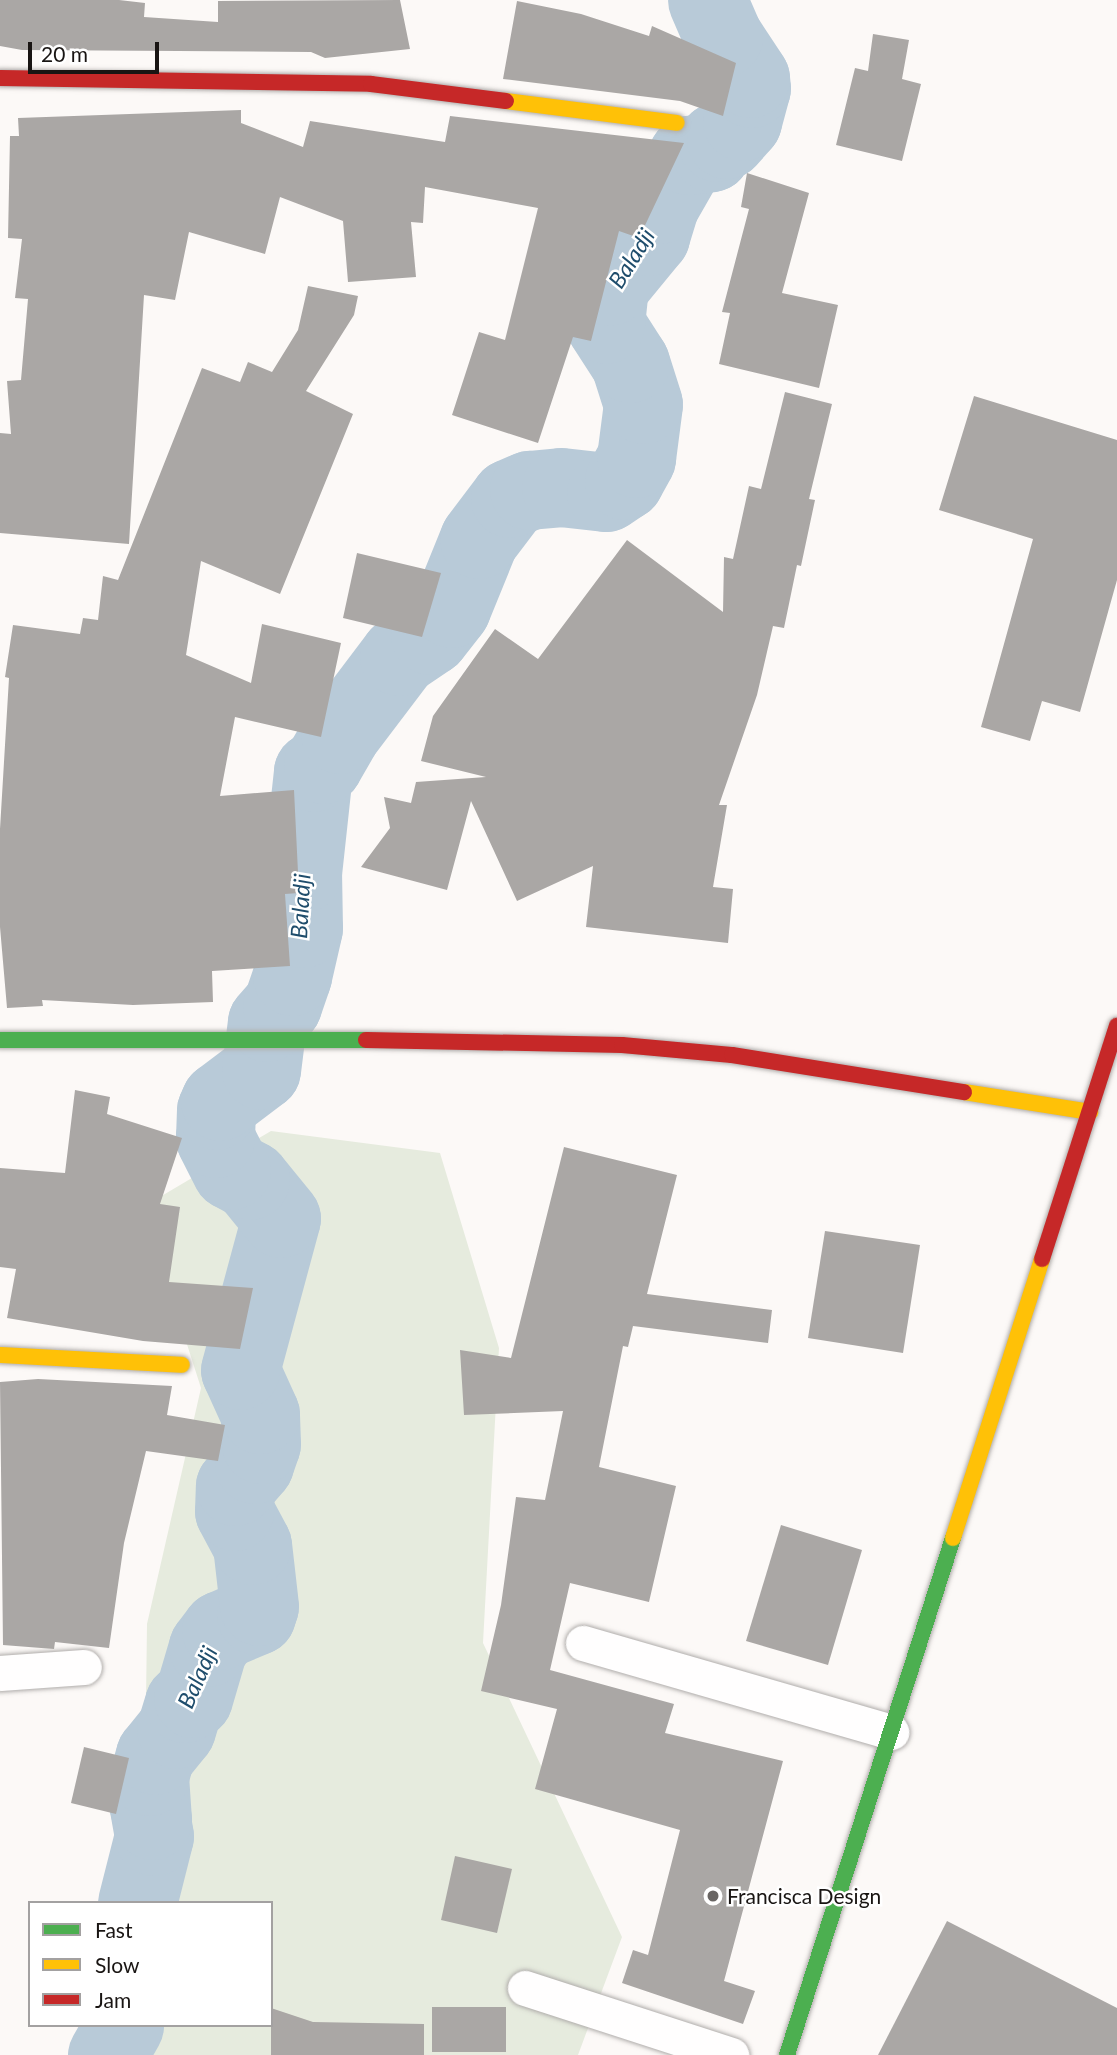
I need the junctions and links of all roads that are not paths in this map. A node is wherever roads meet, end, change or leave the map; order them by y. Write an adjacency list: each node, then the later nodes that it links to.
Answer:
1 (0, 78): 2 (street)
2 (677, 123)
3 (0, 1040): 5 (street)
4 (1115, 1041): 5 (street)
5 (1090, 1112): 11 (street)
6 (0, 1356): 7 (street)
7 (182, 1365)
8 (583, 1643): 11 (street)
9 (84, 1667): 10 (street)
10 (0, 1673)
11 (891, 1732): 14 (street)
12 (525, 1988): 13 (street)
13 (731, 2055)
14 (787, 2055)

